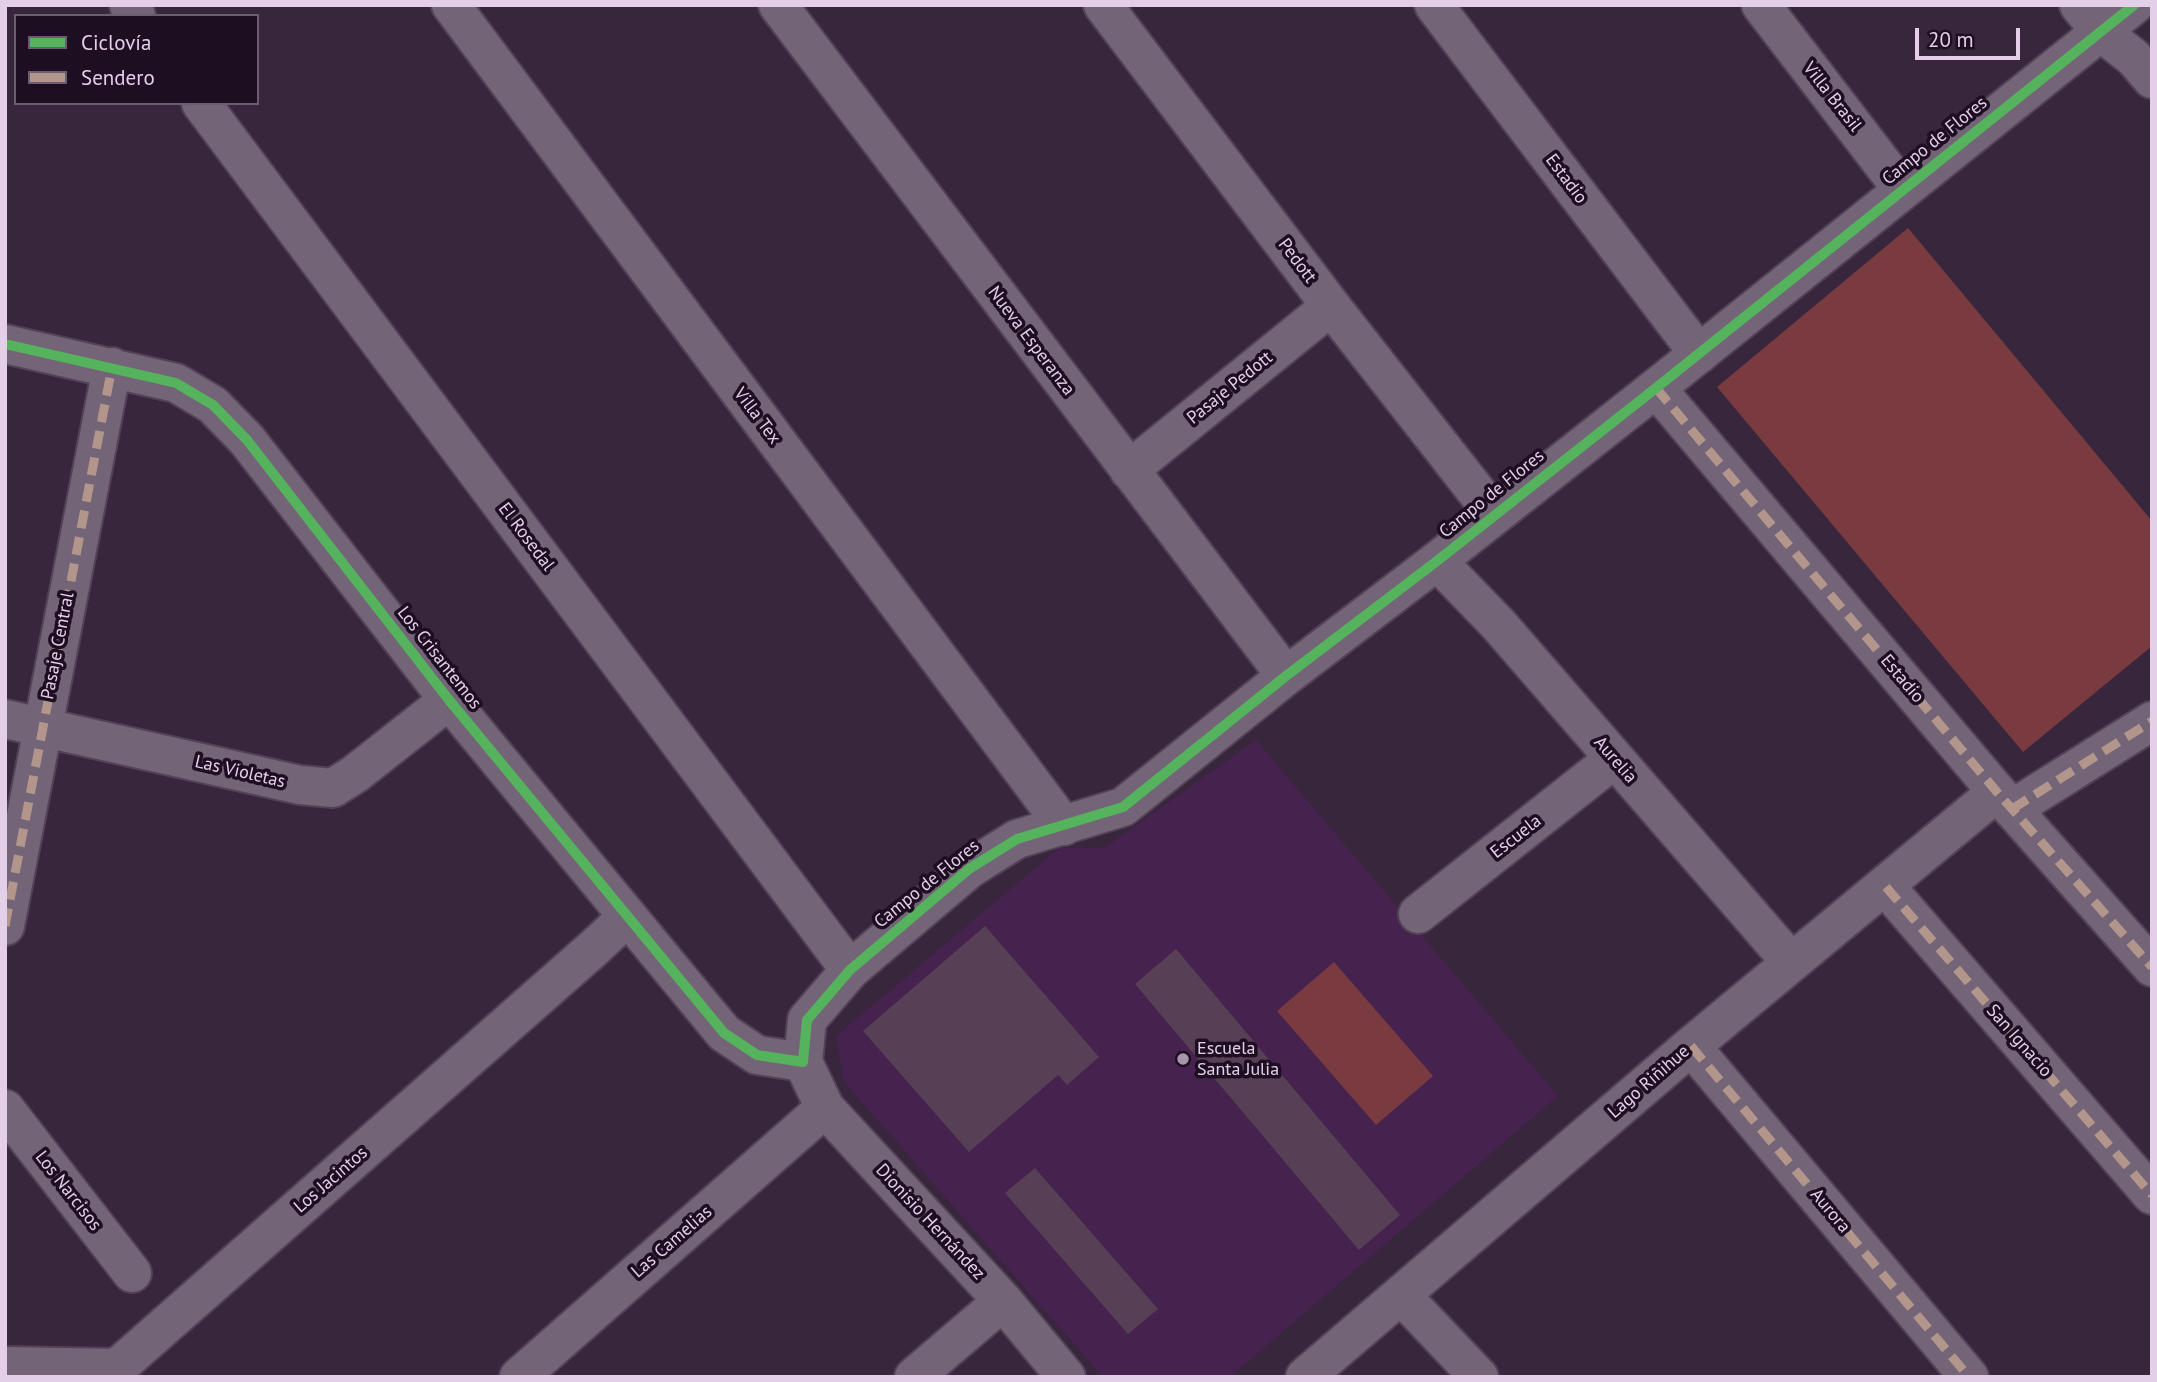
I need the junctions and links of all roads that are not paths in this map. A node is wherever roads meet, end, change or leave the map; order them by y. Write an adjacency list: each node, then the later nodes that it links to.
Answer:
1 (451, 5): 26 (street, Villa Tex)
2 (778, 5): 16 (street, Nueva Esperanza)
3 (1103, 5): 11 (street, Pedott)
4 (1434, 5): 13 (street, Estadio)
5 (1761, 5): 10 (street, Villa Brasil)
6 (2134, 5): 7 (street, Campo de Flores)
7 (2090, 18): 8 (street); 10 (street, Campo de Flores)
8 (2152, 79)
9 (202, 105): 33 (street, El Rosedal)
10 (1902, 190): 13 (street, Campo de Flores)
11 (1331, 306): 16 (street, Pasaje Pedott); 17 (street, Pedott)
12 (5, 344): 14 (street, Los Crisantemos)
13 (1699, 354): 15 (street, Campo de Flores)
14 (112, 367): 20 (street, Los Crisantemos); 23 (street, Pasaje Central)
15 (1656, 388): 17 (street, Campo de Flores); 25 (street, Estadio)
16 (1129, 470): 19 (street, Nueva Esperanza)
17 (1494, 514): 18 (street, Campo de Flores)
18 (1437, 561): 19 (street, Campo de Flores); 24 (street, Aurelia)
19 (1286, 676): 26 (street, Campo de Flores)
20 (449, 699): 23 (street, Las Violetas); 29 (street, Los Crisantemos)
21 (5, 719): 23 (street, Las Violetas)
22 (2152, 721): 25 (street, Lago Riñihue)
23 (42, 728): 30 (street, Pasaje Central)
24 (1614, 759): 28 (street, Escuela); 31 (street, Aurelia)
25 (2005, 801): 27 (street, Lago Riñihue); 32 (street, Estadio)
26 (1064, 826): 33 (street, Campo de Flores)
27 (1886, 887): 31 (street, Lago Riñihue); 38 (street, San Ignacio)
28 (1418, 914)
29 (626, 917): 35 (street, Los Crisantemos); 42 (street, Los Jacintos)
30 (5, 926)
31 (1791, 962): 34 (street, Lago Riñihue)
32 (2152, 967)
33 (850, 970): 35 (street)
34 (1691, 1046): 40 (street, Lago Riñihue); 48 (street, Aurora)
35 (803, 1062): 36 (street, Dionisio Hernández)
36 (825, 1108): 41 (street, Dionisio Hernández); 43 (street, Las Camelias)
37 (5, 1109): 39 (street, Los Narcisos)
38 (2152, 1195)
39 (132, 1273)
40 (1401, 1295): 46 (street, Lago Riñihue); 47 (street)
41 (1003, 1301): 44 (street); 45 (street, Dionisio Hernández)
42 (5, 1366)
43 (519, 1377)
44 (914, 1377)
45 (1066, 1377)
46 (1305, 1377)
47 (1479, 1377)
48 (1969, 1377)

